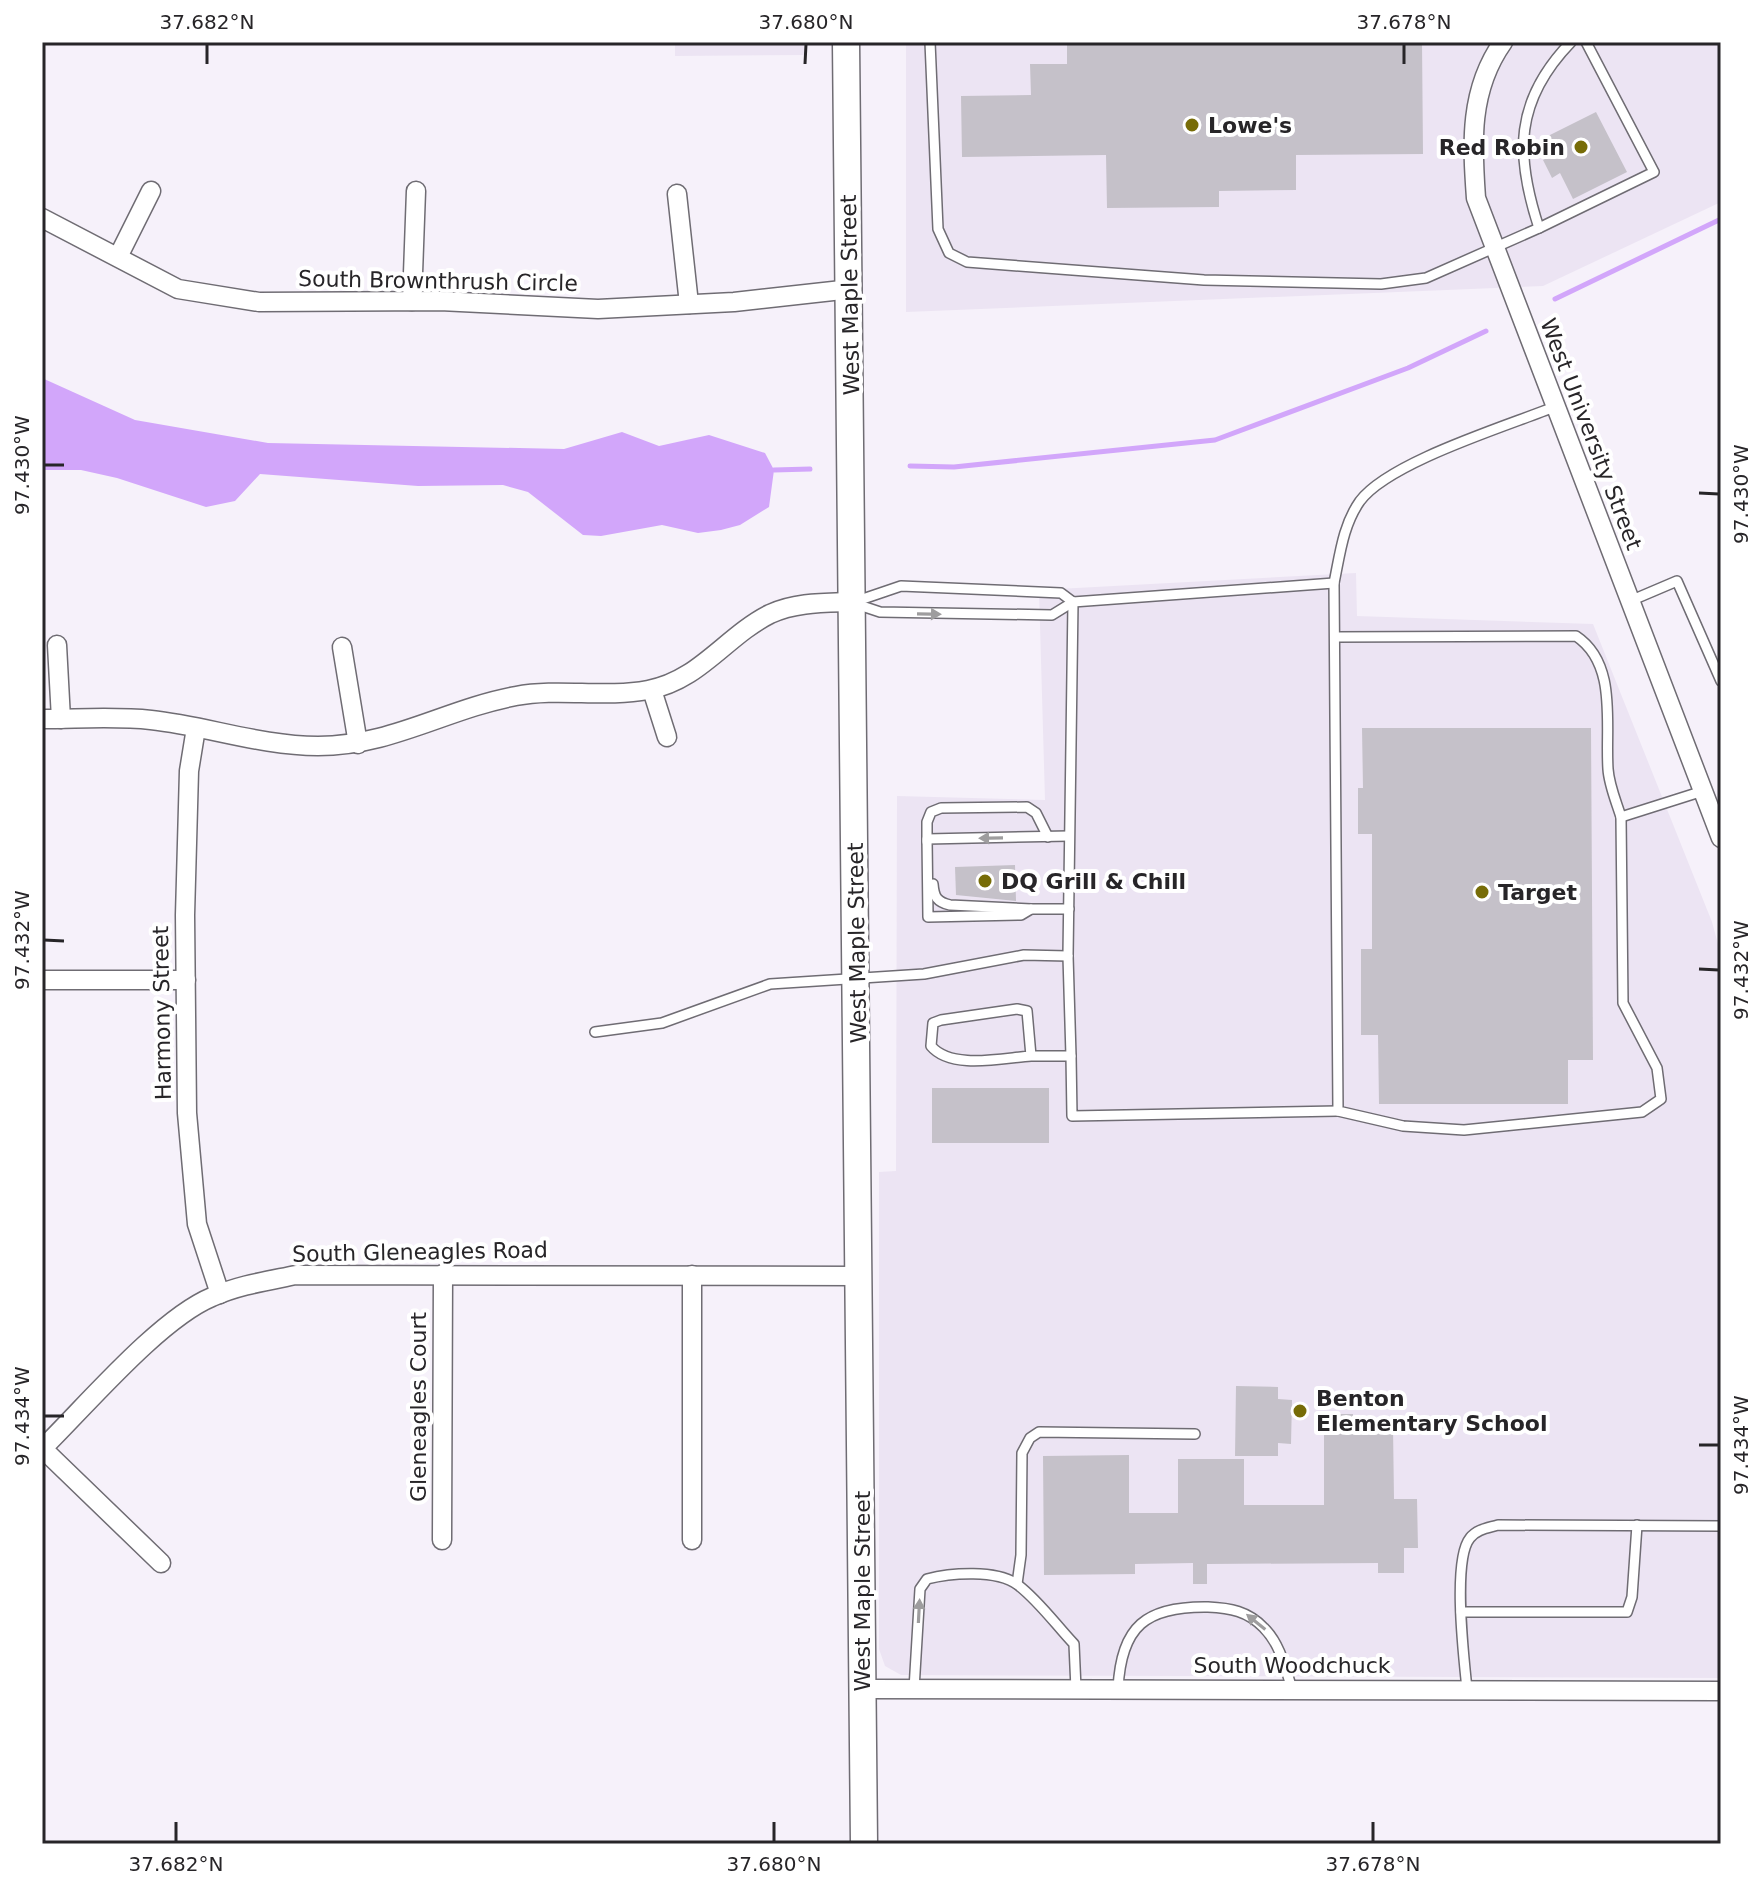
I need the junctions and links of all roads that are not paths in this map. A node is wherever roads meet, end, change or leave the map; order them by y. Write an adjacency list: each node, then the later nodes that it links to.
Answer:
1 (846, 42): 13 (main road, West Maple Street)
2 (930, 42): 11 (lane)
3 (1503, 42): 11 (street, West University Street)
4 (1571, 42): 10 (lane)
5 (1586, 42): 10 (lane)
6 (151, 191): 12 (street)
7 (416, 191): 14 (street)
8 (677, 194): 15 (street)
9 (42, 218): 12 (street, South Brownthrush Circle)
10 (1539, 228): 11 (lane)
11 (1494, 248): 16 (street, West University Street)
12 (118, 257): 14 (street, South Brownthrush Circle)
13 (851, 289): 15 (street, South Brownthrush Circle); 19 (main road, West Maple Street)
14 (412, 301): 15 (street, South Brownthrush Circle)
15 (689, 304)
16 (1554, 407): 17 (lane); 18 (street, West University Street)
17 (1334, 583): 20 (lane); 21 (lane)
18 (1630, 601): 24 (lane); 31 (street, West University Street)
19 (853, 602): 20 (lane, one-way to 20); 20 (lane); 25 (street); 40 (main road, West Maple Street)
20 (1073, 602): 33 (lane)
21 (1335, 637): 32 (lane); 46 (lane)
22 (57, 645): 27 (street)
23 (342, 647): 30 (street)
24 (1721, 681)
25 (652, 690): 29 (street); 30 (street)
26 (42, 719): 27 (street)
27 (61, 719): 28 (street)
28 (196, 728): 30 (street); 42 (street, Harmony Street)
29 (667, 737)
30 (358, 744)
31 (1711, 798): 32 (lane); 35 (street, West University Street)
32 (1621, 817): 46 (lane)
33 (1069, 836): 34 (lane); 38 (lane)
34 (1048, 837): 36 (lane, one-way to 36); 36 (lane)
35 (1721, 838)
36 (927, 839): 37 (lane); 37 (lane)
37 (1031, 909): 38 (lane)
38 (1069, 909): 39 (lane)
39 (1068, 956): 40 (lane); 45 (lane)
40 (858, 976): 43 (lane); 49 (main road, West Maple Street)
41 (45, 980): 42 (street)
42 (186, 980): 50 (street, Harmony Street)
43 (595, 1032)
44 (1031, 1056): 44 (lane); 45 (lane)
45 (1071, 1056): 46 (lane)
46 (1338, 1111)
47 (443, 1274): 48 (street, South Gleneagles Road); 50 (street, South Gleneagles Road); 55 (street, Gleneagles Court)
48 (692, 1275): 49 (street, South Gleneagles Road); 56 (street)
49 (860, 1276): 60 (main road, West Maple Street)
50 (220, 1294): 52 (street, South Gleneagles Road)
51 (1195, 1434): 58 (lane)
52 (42, 1449): 57 (street)
53 (1637, 1525): 54 (lane); 59 (lane); 59 (lane)
54 (1721, 1526)
55 (442, 1540)
56 (692, 1540)
57 (161, 1563)
58 (1017, 1584): 61 (lane, one-way to 58); 62 (lane)
59 (1461, 1612): 65 (lane)
60 (863, 1689): 61 (street, South Woodchuck); 67 (main road, West Maple Street)
61 (914, 1689): 62 (street, South Woodchuck)
62 (1076, 1689): 63 (street, South Woodchuck)
63 (1118, 1689): 64 (street, South Woodchuck); 64 (lane, one-way to 63)
64 (1292, 1689): 65 (street, South Woodchuck)
65 (1467, 1689): 66 (street, South Woodchuck)
66 (1721, 1691)
67 (864, 1844)

